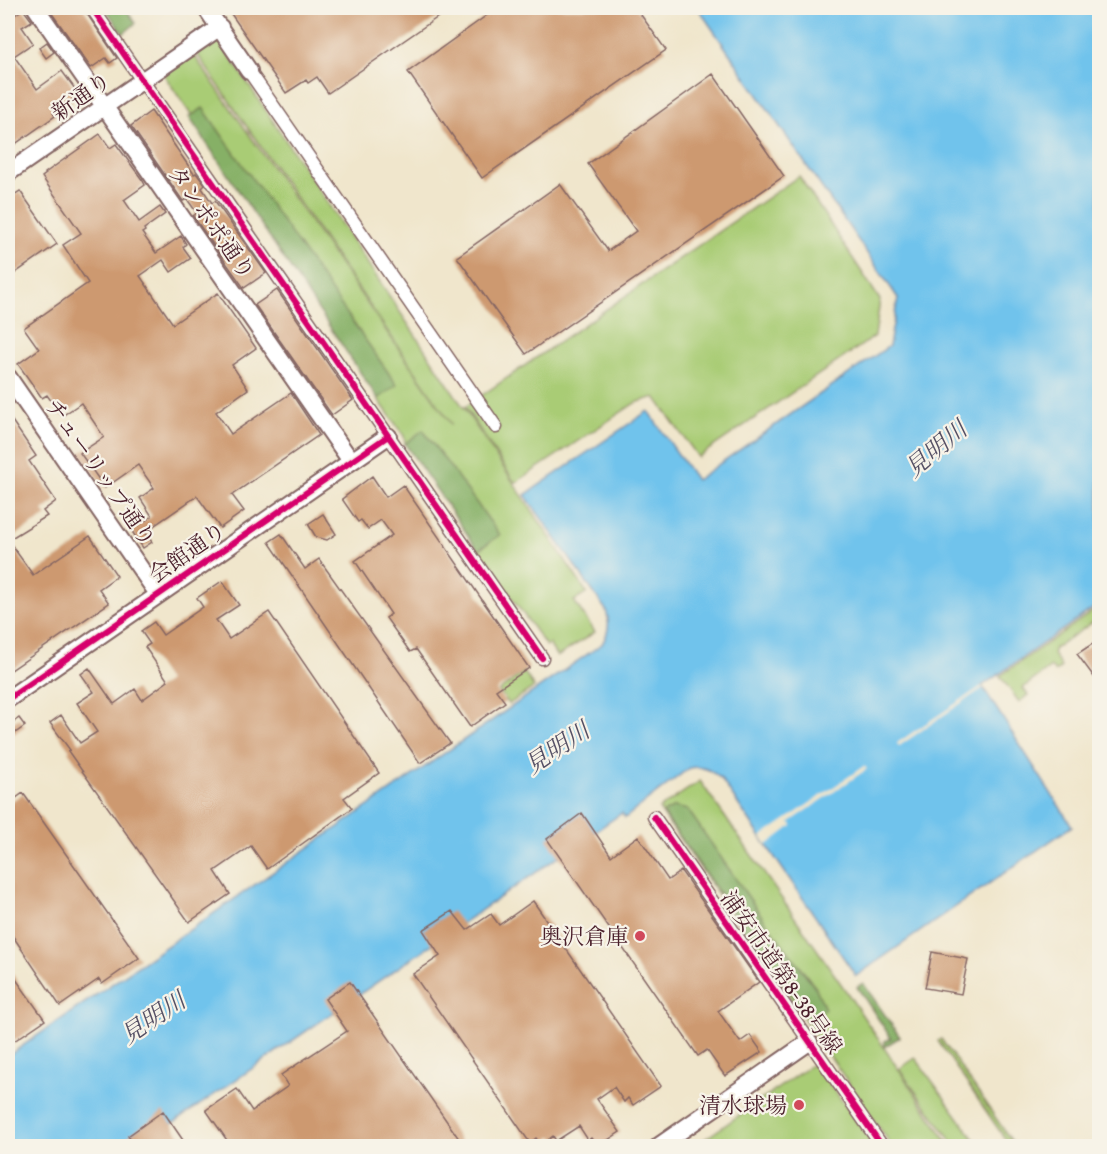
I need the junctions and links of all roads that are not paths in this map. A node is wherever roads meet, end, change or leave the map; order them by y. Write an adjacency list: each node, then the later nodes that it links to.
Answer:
1 (36, 8): 7 (street, タンポポ通り)
2 (92, 8): 6 (street)
3 (206, 8): 4 (street)
4 (220, 27): 5 (street); 6 (street, 新通り)
5 (249, 71): 10 (street)
6 (142, 80): 7 (street, 新通り); 11 (street)
7 (105, 107): 8 (street, 新通り); 12 (street, タンポポ通り)
8 (8, 173)
9 (8, 377): 13 (street, チューリップ通り)
10 (496, 427)
11 (388, 436): 12 (street, 会館通り); 14 (street)
12 (351, 461): 13 (street, 会館通り)
13 (158, 594): 15 (street, 会館通り)
14 (542, 658)
15 (8, 699)
16 (654, 817): 17 (street, 浦安市道第8-38号線)
17 (809, 1042): 18 (street); 19 (street, 浦安市道第8-38号線)
18 (659, 1146)
19 (882, 1146)

